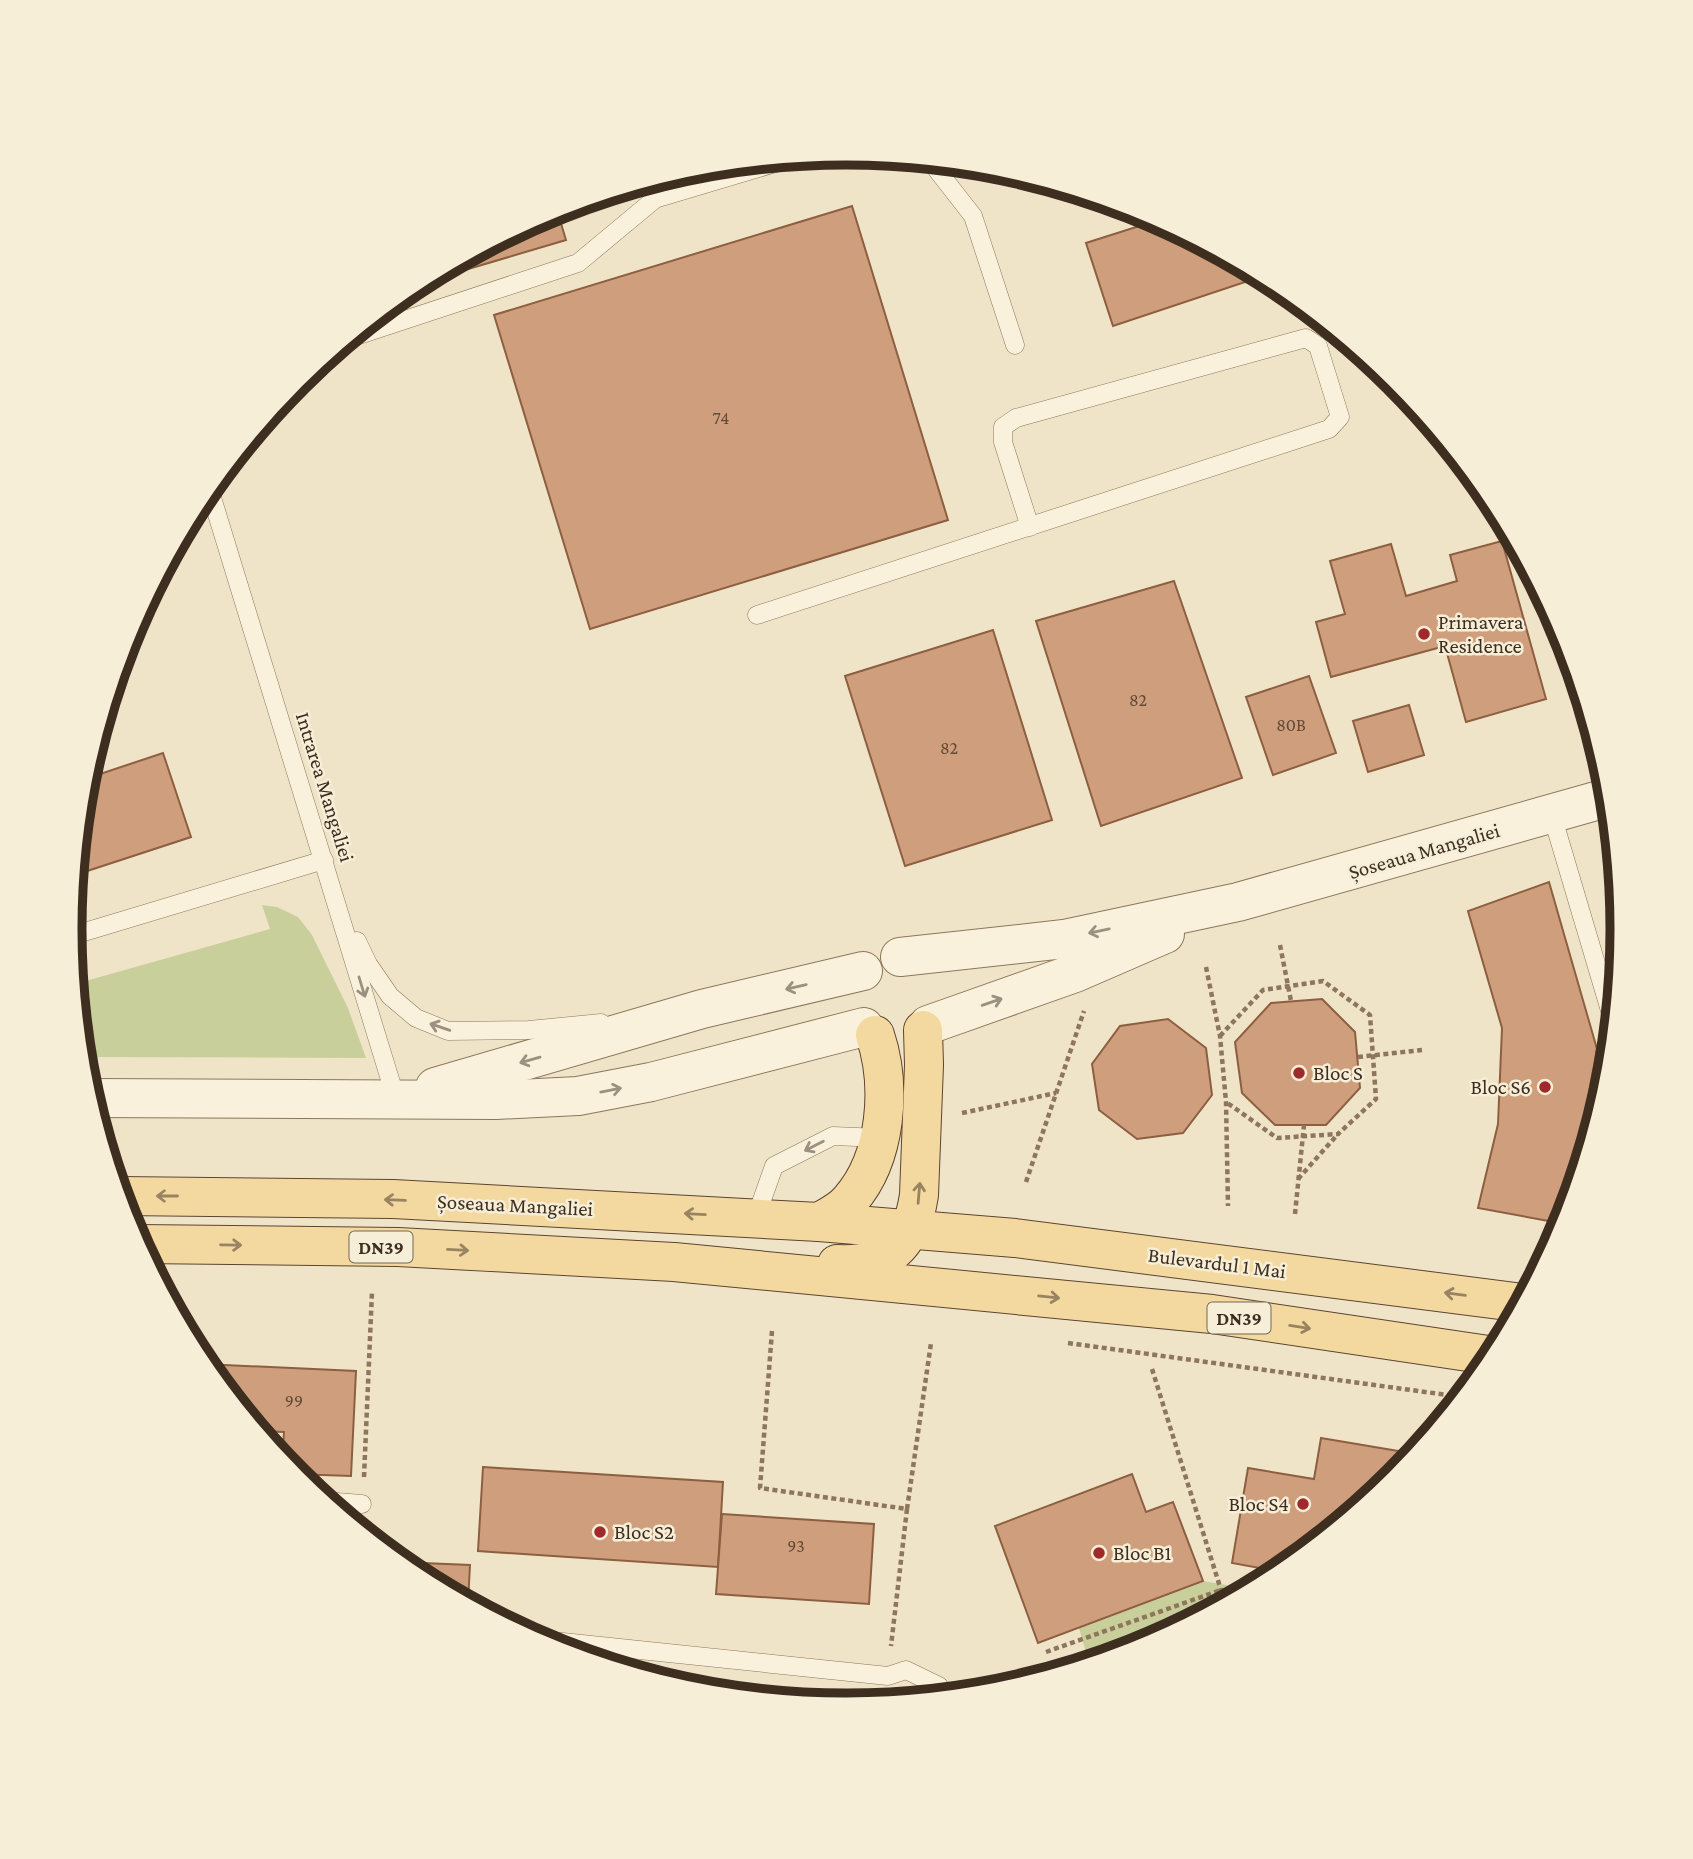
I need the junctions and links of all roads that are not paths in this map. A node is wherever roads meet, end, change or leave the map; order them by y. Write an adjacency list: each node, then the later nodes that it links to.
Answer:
1 (938, 171): 4 (lane)
2 (744, 172): 3 (lane)
3 (372, 331)
4 (1015, 345)
5 (213, 502): 10 (lane, Intrarea Mangaliei)
6 (1030, 527): 6 (lane); 7 (lane)
7 (757, 615)
8 (1599, 800): 9 (street, Șoseaua Mangaliei)
9 (1552, 815): 12 (street, Șoseaua Mangaliei); 16 (lane)
10 (324, 860): 11 (lane, Intrarea Mangaliei); 13 (lane)
11 (335, 898): 17 (lane, one-way to 11); 21 (lane, Intrarea Mangaliei, one-way to 21)
12 (1238, 902): 14 (street, Șoseaua Mangaliei, one-way to 14); 18 (street, Șoseaua Mangaliei, one-way to 12)
13 (82, 933)
14 (900, 957): 15 (street); 18 (street)
15 (863, 971): 17 (street, one-way to 17); 19 (street)
16 (1607, 1000)
17 (702, 1009): 21 (street, one-way to 21)
18 (926, 1027): 19 (street); 26 (main road, one-way to 18)
19 (869, 1031): 21 (street, one-way to 19); 22 (main road)
20 (101, 1098): 21 (street)
21 (396, 1099)
22 (880, 1138): 24 (lane, one-way to 24); 25 (main road)
23 (131, 1196): 24 (main road, Șoseaua Mangaliei, one-way to 23)
24 (756, 1217): 25 (main road, Șoseaua Mangaliei)
25 (819, 1222): 26 (main road, Șoseaua Mangaliei)
26 (910, 1229): 28 (main road); 29 (main road, Bulevardul 1 Mai, one-way to 26)
27 (150, 1244): 28 (main road, DN39, one-way to 28)
28 (674, 1262): 30 (main road, DN39, one-way to 30)
29 (1514, 1302)
30 (1482, 1354)
31 (341, 1502): 32 (lane)
32 (362, 1504)
33 (574, 1643): 34 (lane)
34 (940, 1688)

